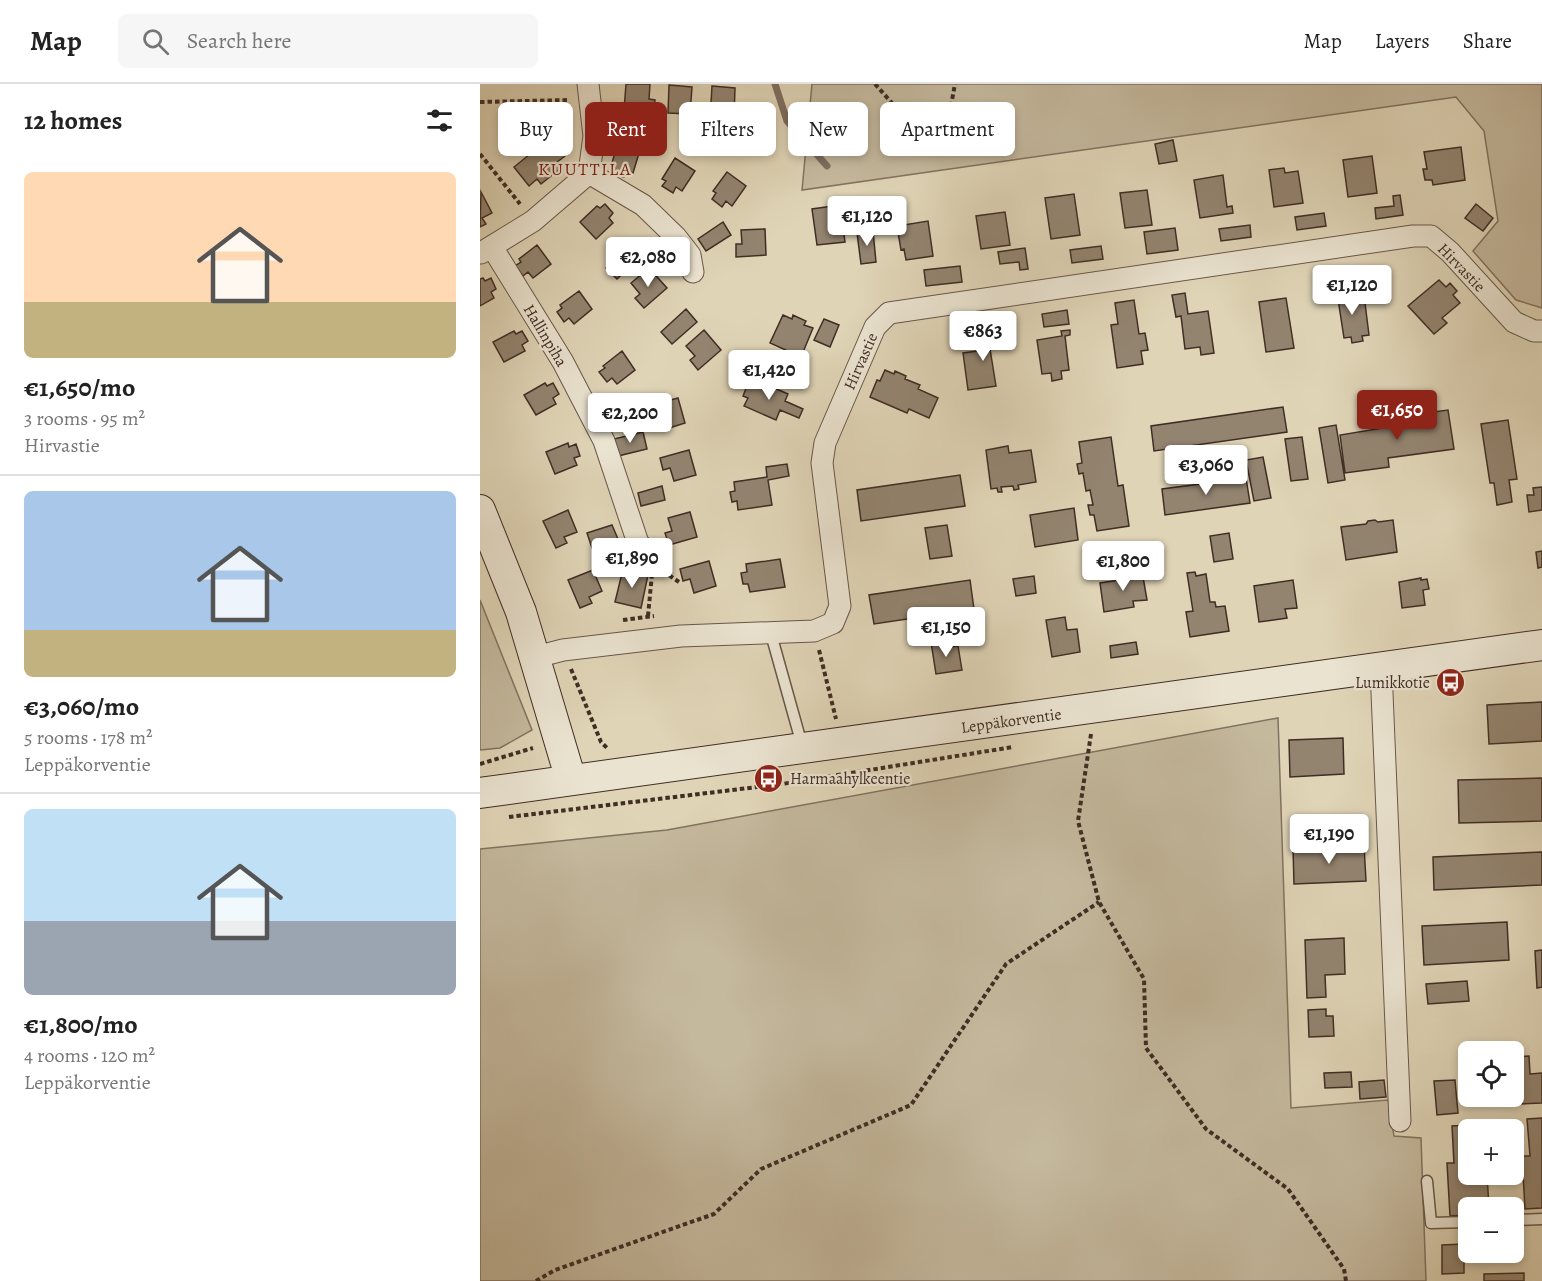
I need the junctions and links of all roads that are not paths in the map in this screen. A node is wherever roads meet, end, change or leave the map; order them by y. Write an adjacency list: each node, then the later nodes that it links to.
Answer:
1 (588, 84): 2 (street)
2 (589, 173): 3 (street); 4 (street)
3 (486, 250): 7 (street, Hallinpiha)
4 (693, 272)
5 (1542, 331): 8 (street, Hirvastie)
6 (480, 510): 10 (street)
7 (652, 560)
8 (771, 633): 10 (street, Hirvastie); 12 (lane)
9 (1542, 645): 11 (street, Leppäkorventie)
10 (549, 653): 13 (street)
11 (1381, 669): 12 (street, Leppäkorventie); 15 (street)
12 (803, 748): 13 (street, Leppäkorventie)
13 (571, 780): 14 (street, Leppäkorventie)
14 (480, 793)
15 (1400, 1121)
16 (1427, 1181): 19 (lane)
17 (1542, 1220): 18 (lane)
18 (1524, 1221)
19 (1458, 1222)

